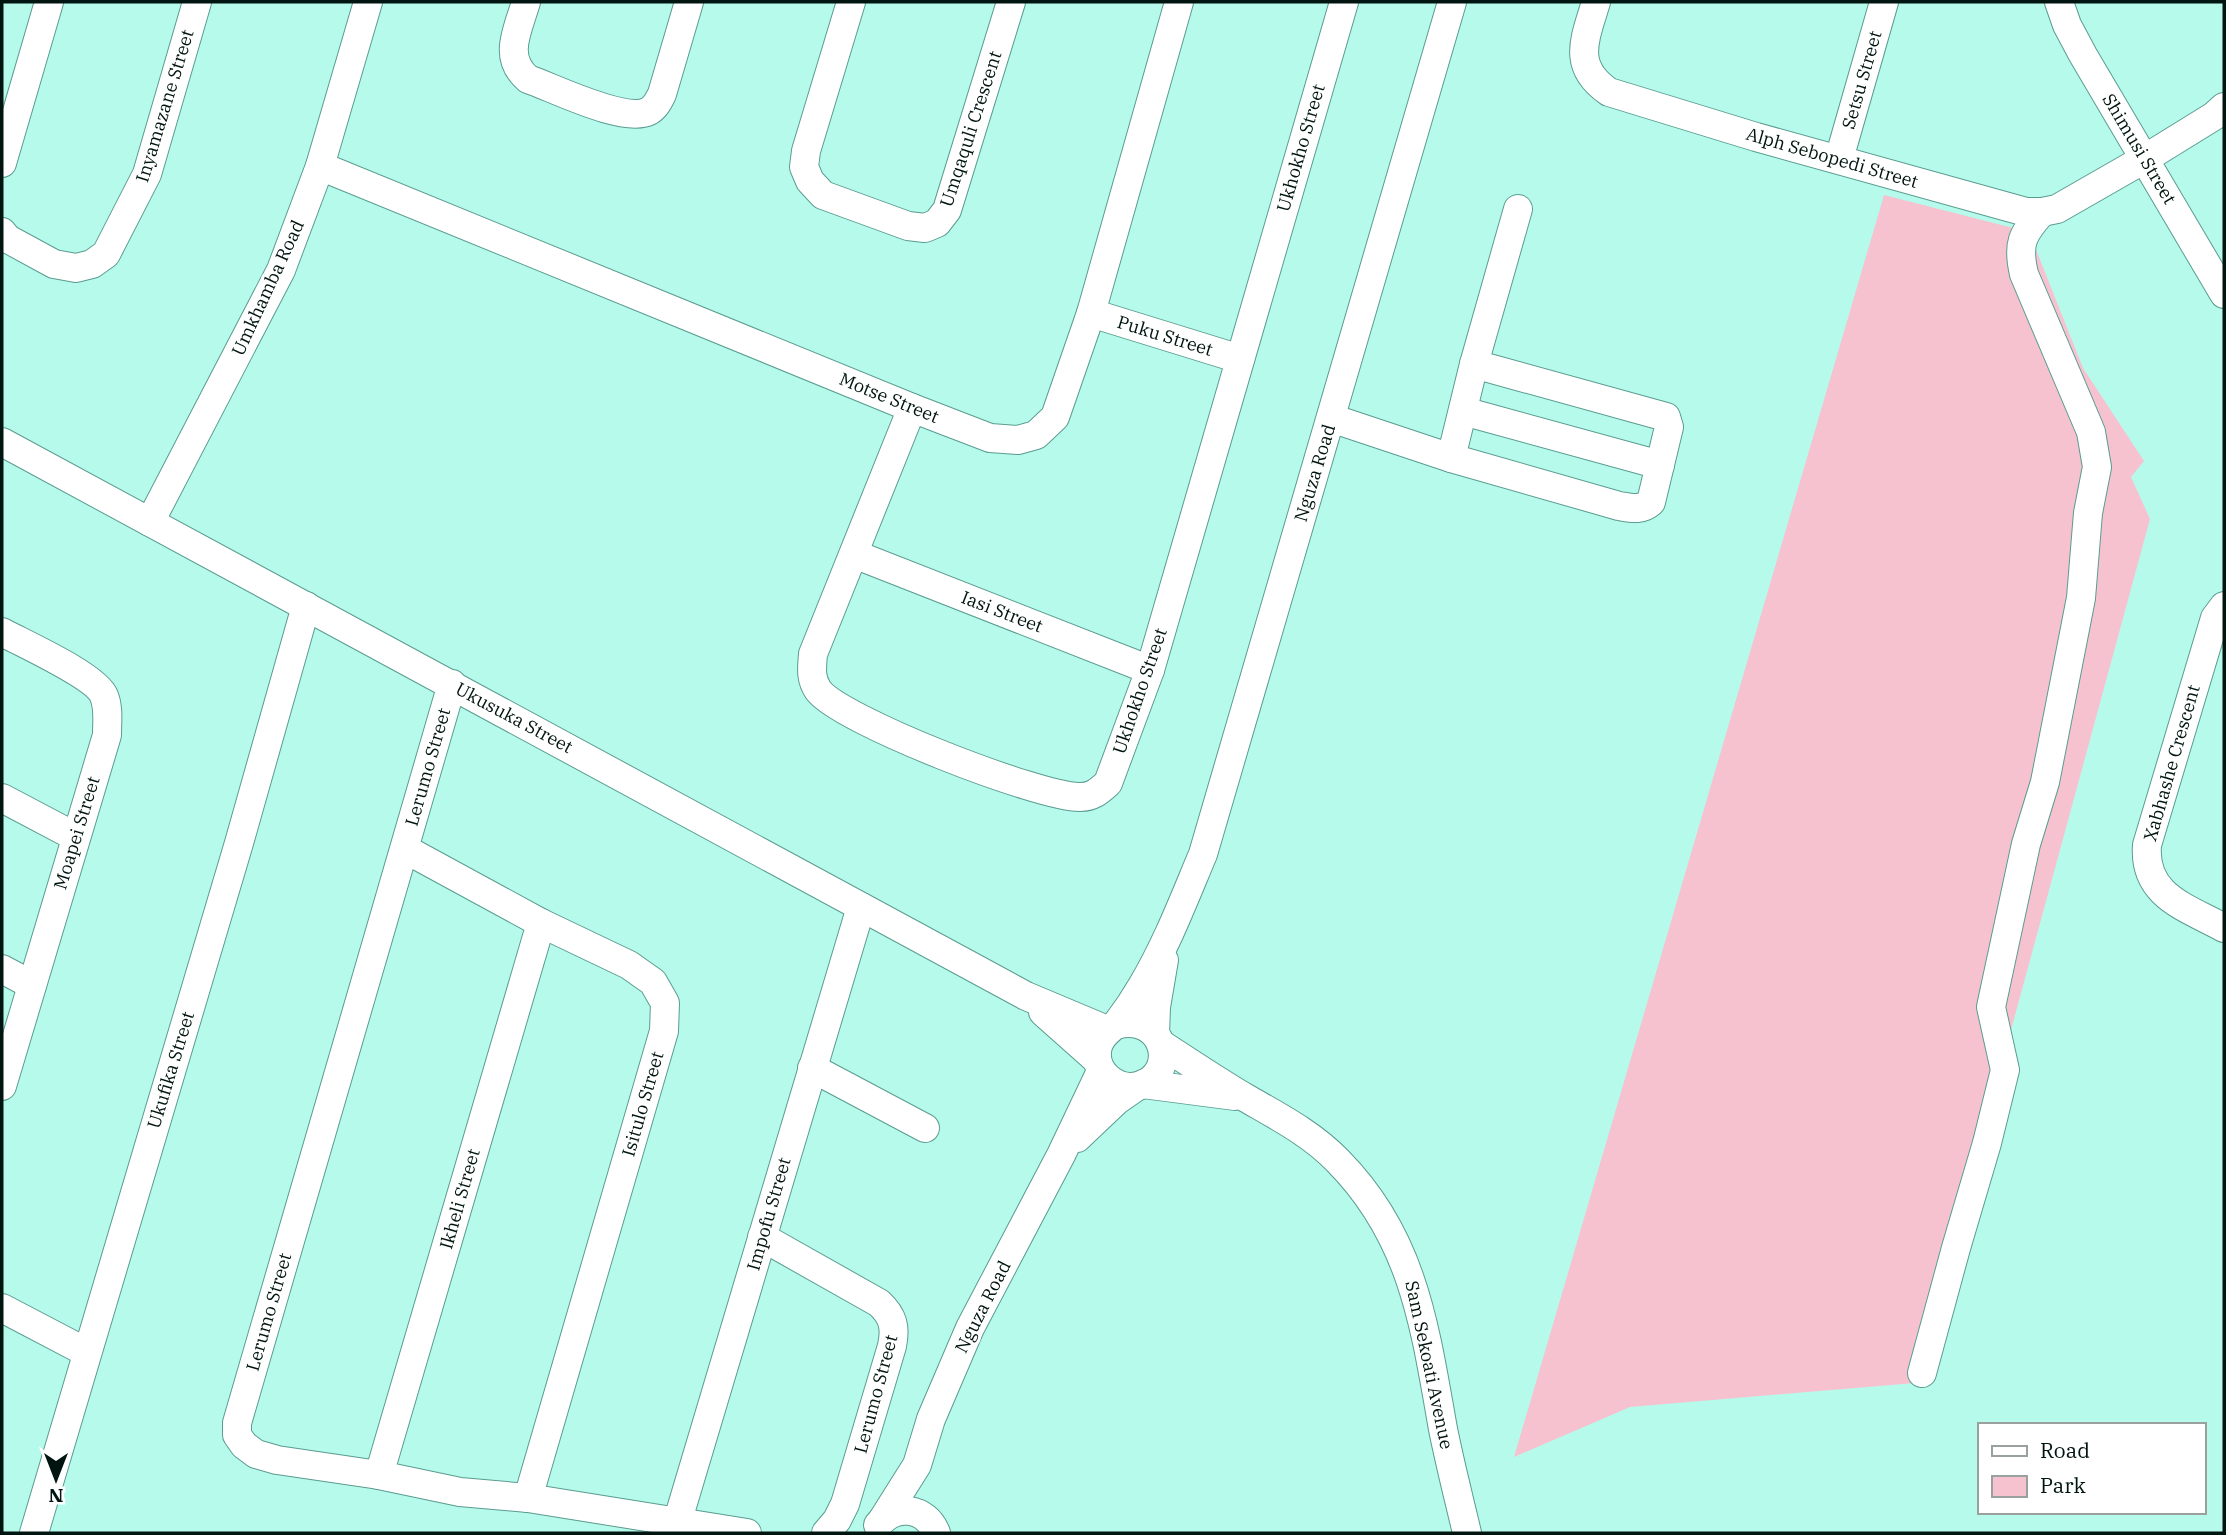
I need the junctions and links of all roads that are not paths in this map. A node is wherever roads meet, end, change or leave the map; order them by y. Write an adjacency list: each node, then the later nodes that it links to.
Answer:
1 (49, 2): 17 (street)
2 (197, 2): 21 (street, Inyamazane Street)
3 (368, 2): 18 (street, Umkhamba Road)
4 (526, 2): 5 (street)
5 (689, 2)
6 (850, 2): 7 (street, Umqaquli Crescent)
7 (1010, 2)
8 (1179, 2): 23 (street, Motse Street)
9 (1344, 2): 24 (street, Ukhokho Street)
10 (1452, 2): 28 (street, Nguza Road)
11 (1596, 2): 16 (street, Alph Sebopedi Street)
12 (1884, 2): 16 (street, Setsu Street)
13 (2059, 2): 15 (street, Shimusi Street)
14 (2224, 107): 15 (street, Alph Sebopedi Street)
15 (2146, 158): 20 (street, Alph Sebopedi Street); 22 (street, Shimusi Street)
16 (1839, 159): 20 (street, Alph Sebopedi Street)
17 (2, 163)
18 (320, 166): 26 (street, Motse Street); 32 (street, Umkhamba Road)
19 (1518, 209): 25 (street)
20 (2042, 212): 61 (street)
21 (2, 232)
22 (2224, 294)
23 (1091, 313): 24 (street, Puku Street); 26 (street, Motse Street)
24 (1240, 359): 37 (street, Ukhokho Street)
25 (1474, 364): 27 (street); 31 (street)
26 (912, 408): 33 (street, Ukhokho Street)
27 (1463, 411): 30 (street); 31 (street)
28 (1331, 418): 30 (street); 45 (street, Nguza Road)
29 (2, 442): 32 (street, Ukusuka Street)
30 (1451, 458): 31 (street)
31 (1660, 465)
32 (150, 522): 34 (street, Ukusuka Street)
33 (854, 554): 37 (street, Iasi Street); 37 (street, Ukhokho Street)
34 (306, 606): 38 (street, Ukusuka Street); 60 (street, Ukufika Street)
35 (2224, 606): 44 (street, Xabhashe Crescent)
36 (2, 632): 40 (street, Moapei Street)
37 (1150, 670)
38 (452, 684): 41 (street, Lerumo Street); 42 (street, Ukusuka Street)
39 (2, 798): 40 (street)
40 (76, 837): 47 (street, Moapei Street)
41 (405, 849): 43 (street, Isitulo Street); 63 (street, Lerumo Street)
42 (861, 907): 48 (street, Ukusuka Street); 52 (street, Impofu Street)
43 (541, 923): 63 (street, Ikheli Street); 64 (street, Isitulo Street)
44 (2224, 928)
45 (1168, 940): 49 (street, Nguza Road); 50 (street, Nguza Road)
46 (2, 969): 47 (street)
47 (32, 985): 54 (street, Moapei Street)
48 (1026, 996): 49 (street, Ukusuka Street); 51 (street, Ukusuka Street)
49 (1111, 1028): 50 (street); 51 (street)
50 (1158, 1039): 53 (street); 55 (street, Sam Sekoati Avenue)
51 (1099, 1065): 53 (street); 57 (street, Nguza Road)
52 (812, 1068): 56 (street); 58 (street, Impofu Street)
53 (1139, 1085): 55 (street, Sam Sekoati Avenue); 57 (street, Nguza Road)
54 (2, 1086)
55 (1245, 1097): 71 (street, Sam Sekoati Avenue)
56 (925, 1128)
57 (1061, 1155): 62 (street, Nguza Road)
58 (762, 1237): 65 (street, Impofu Street); 70 (street, Lerumo Street)
59 (2, 1308): 60 (street)
60 (86, 1352): 68 (street, Ukufika Street)
61 (1922, 1373)
62 (917, 1465): 66 (street, Nguza Road); 67 (street, Nguza Road)
63 (379, 1475): 64 (street, Lerumo Street)
64 (528, 1498): 65 (street, Lerumo Street)
65 (677, 1523): 69 (street, Lerumo Street)
66 (931, 1525): 67 (street)
67 (878, 1526)
68 (34, 1533)
69 (747, 1533)
70 (826, 1533)
71 (1467, 1533)

